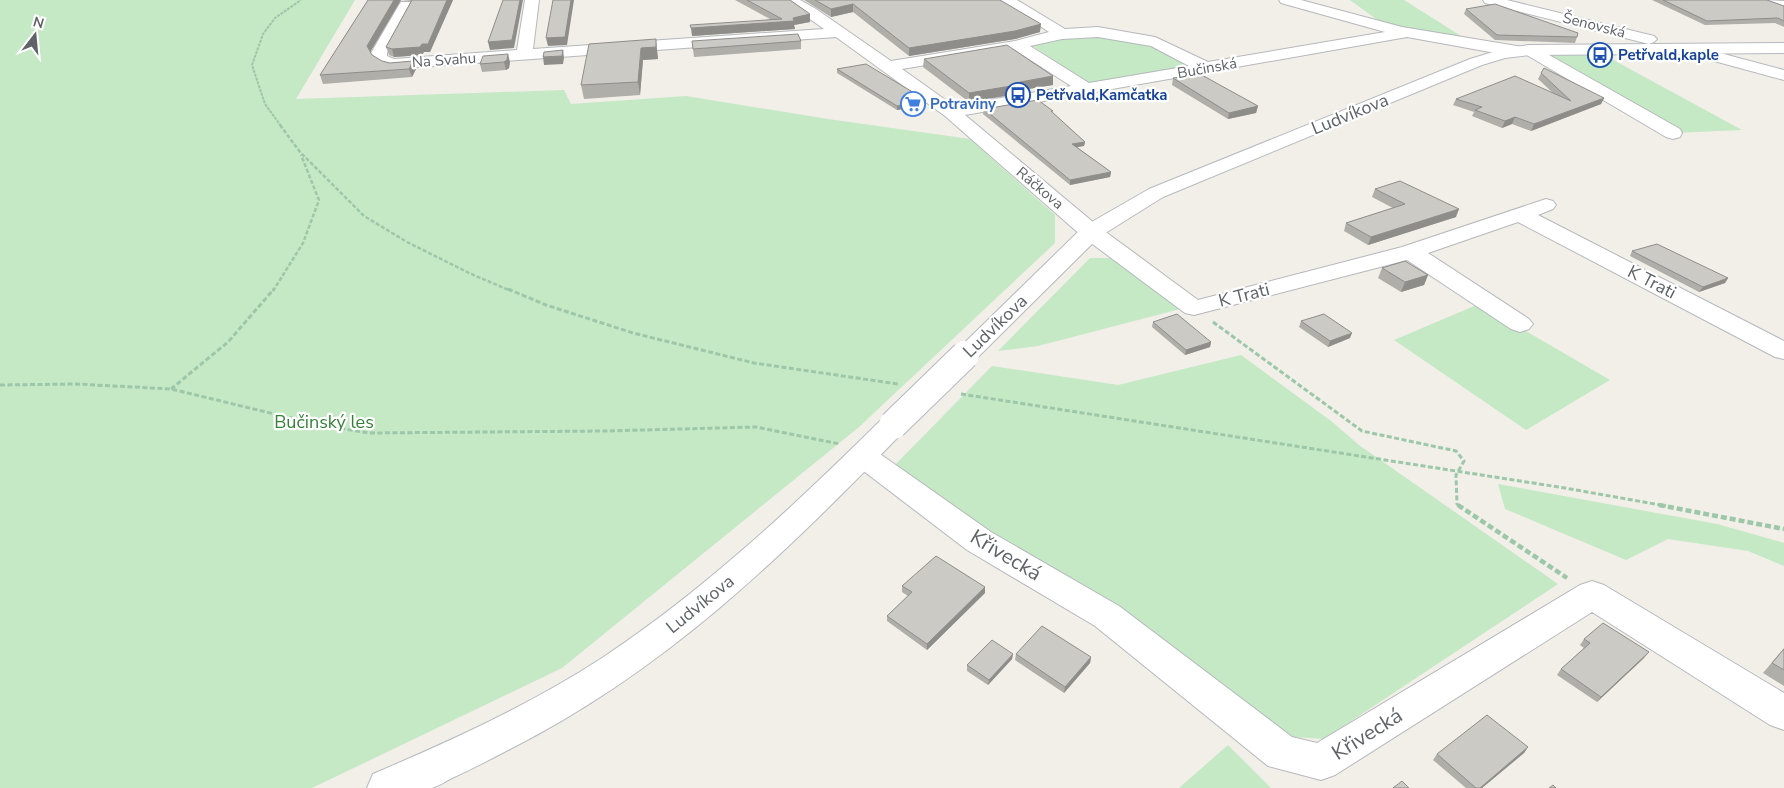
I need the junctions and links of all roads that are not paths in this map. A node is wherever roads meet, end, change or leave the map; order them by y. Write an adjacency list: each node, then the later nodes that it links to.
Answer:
1 (532, 0): 16 (street)
2 (790, 0): 9 (street, Ráčkova)
3 (1007, 0): 11 (street)
4 (1286, 0): 10 (street, Bučinská)
5 (1490, 0): 13 (street, Šenovská)
6 (1770, 0): 8 (street)
7 (406, 5): 16 (street, Na Svahu)
8 (1784, 6)
9 (839, 32): 16 (street, Na Svahu); 17 (street, Ráčkova)
10 (1405, 33): 15 (street, Bučinská); 18 (street, Bučinská)
11 (1062, 34): 12 (street); 18 (street)
12 (1018, 45): 17 (street); 20 (street)
13 (1687, 48): 14 (street); 15 (street, Ludvíkova); 19 (street, Šenovská)
14 (1784, 48)
15 (1524, 51): 22 (street); 25 (street, Ludvíkova)
16 (524, 54)
17 (887, 66): 21 (street, Ráčkova)
18 (1206, 68): 20 (street, Bučinská)
19 (1784, 75)
20 (1087, 89): 21 (street, Bučinská)
21 (951, 112): 25 (street, Ráčkova)
22 (1673, 133)
23 (1546, 205): 24 (street, K Trati)
24 (1520, 214): 26 (street, K Trati); 29 (street, K Trati)
25 (1091, 232): 27 (street, Ráčkova); 30 (street, Ludvíkova, bridge)
26 (1410, 252): 27 (street, K Trati); 28 (street)
27 (1194, 308)
28 (1520, 324)
29 (1784, 351)
30 (863, 456): 31 (street, Křivecká); 32 (street, Ludvíkova)
31 (1784, 713)
32 (388, 788)

